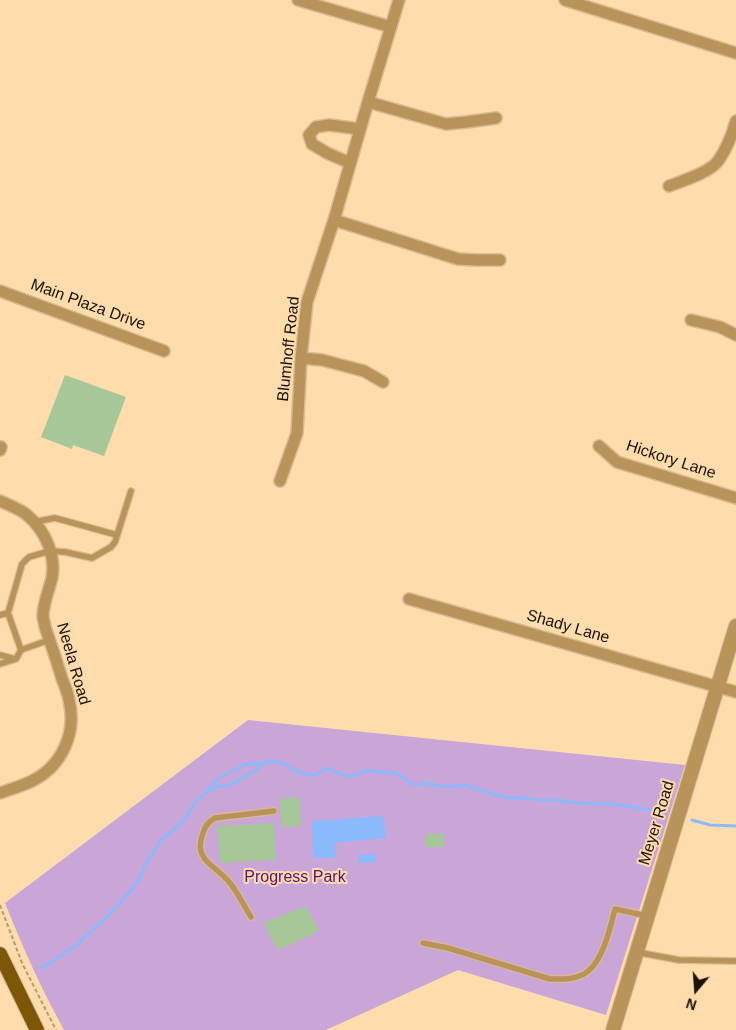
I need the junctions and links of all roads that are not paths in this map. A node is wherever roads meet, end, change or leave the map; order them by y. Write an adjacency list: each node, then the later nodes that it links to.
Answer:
1 (298, 0): 4 (street)
2 (399, 0): 4 (street, Blumhoff Road)
3 (565, 0): 5 (street)
4 (391, 27): 6 (street, Blumhoff Road)
5 (736, 53)
6 (368, 102): 7 (street); 9 (street, Blumhoff Road)
7 (496, 118)
8 (736, 121): 11 (street)
9 (360, 129): 10 (street, Blumhoff Road); 10 (street)
10 (350, 163): 12 (street, Blumhoff Road)
11 (669, 186)
12 (334, 220): 13 (street); 18 (street, Blumhoff Road)
13 (500, 260)
14 (0, 291): 17 (street, Main Plaza Drive)
15 (691, 320): 16 (street)
16 (736, 335)
17 (164, 350)
18 (301, 358): 19 (street); 21 (street, Blumhoff Road)
19 (383, 382)
20 (599, 446): 23 (street, Hickory Lane)
21 (280, 481)
22 (131, 490): 26 (lane)
23 (736, 498)
24 (0, 501): 25 (street, Neela Road)
25 (34, 522): 26 (lane); 27 (street, Neela Road)
26 (117, 535): 27 (lane)
27 (50, 551): 29 (lane); 32 (street, Neela Road)
28 (409, 599): 37 (street, Shady Lane)
29 (8, 613): 30 (lane); 33 (lane)
30 (0, 615)
31 (736, 626): 37 (street, Meyer Road)
32 (49, 640): 33 (lane); 39 (street, Neela Road)
33 (21, 650): 35 (lane)
34 (0, 655): 35 (lane)
35 (16, 659): 36 (lane)
36 (0, 664)
37 (718, 686): 38 (street, Shady Lane); 41 (street, Meyer Road)
38 (736, 692)
39 (0, 793)
40 (274, 811): 42 (lane)
41 (647, 916): 43 (lane); 44 (street, Meyer Road)
42 (251, 917)
43 (423, 943)
44 (636, 952): 46 (lane); 48 (street, Meyer Road)
45 (0, 954): 47 (main road)
46 (736, 961)
47 (37, 1030)
48 (613, 1030)

